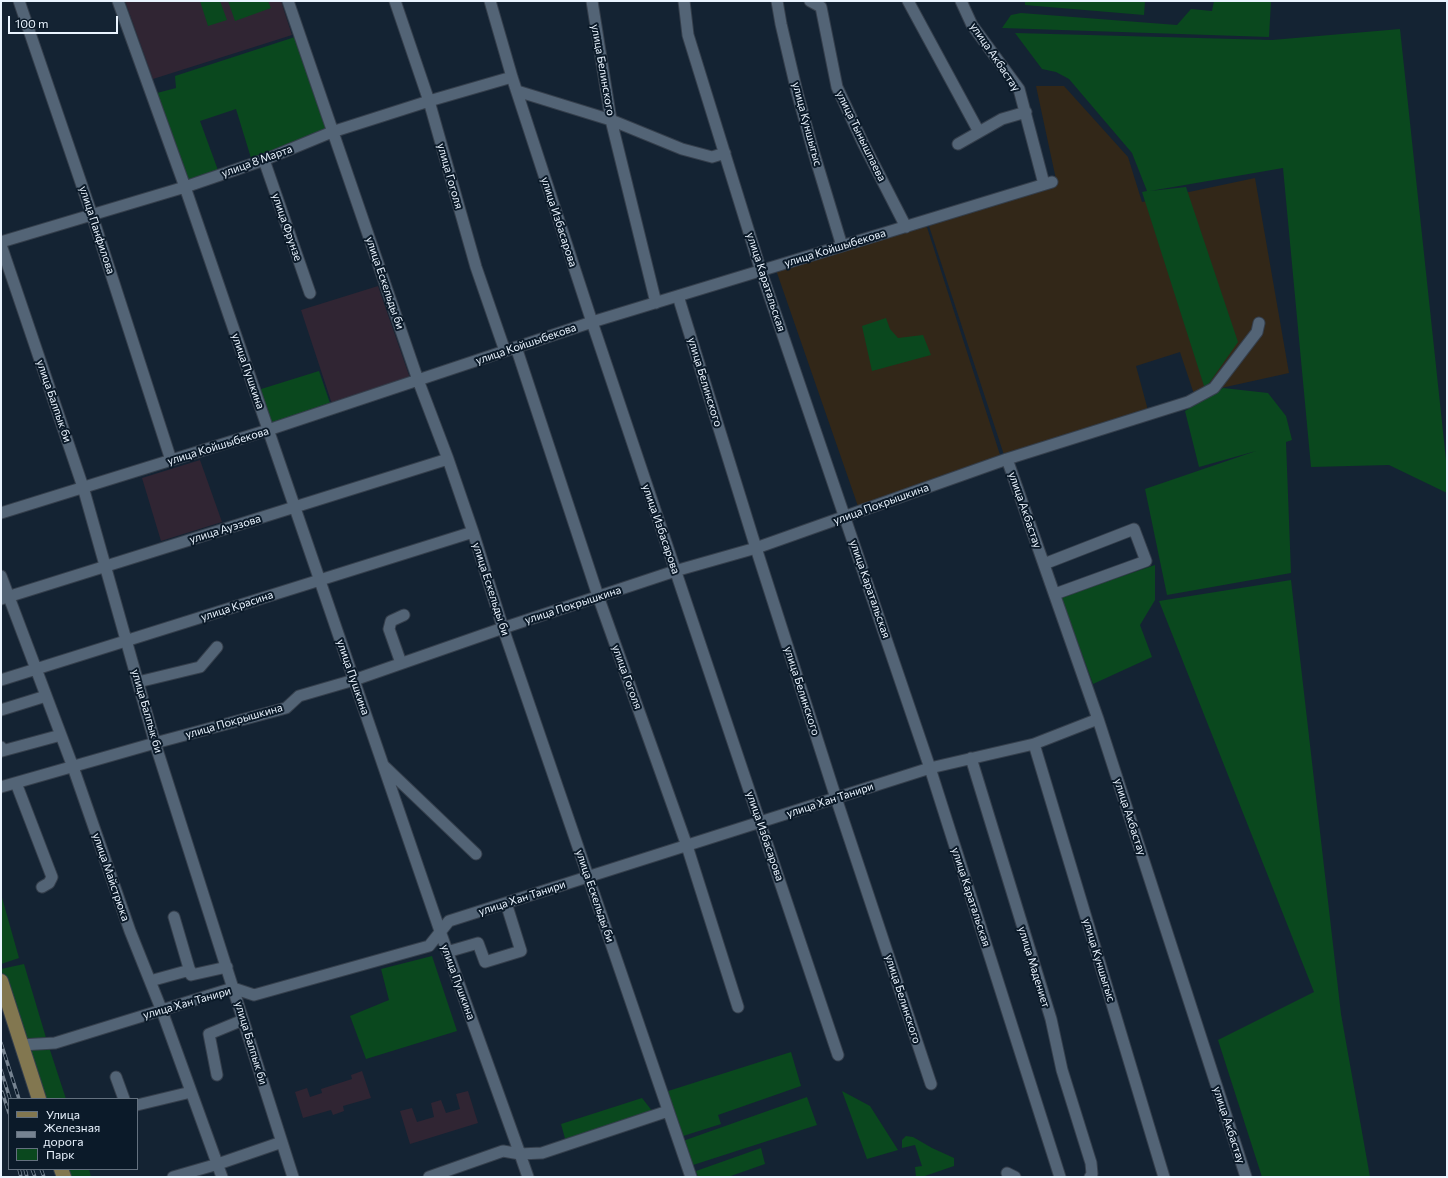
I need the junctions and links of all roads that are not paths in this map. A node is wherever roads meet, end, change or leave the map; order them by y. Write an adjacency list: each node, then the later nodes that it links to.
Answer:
1 (19, 1): 24 (street, улица Панфилова)
2 (118, 1): 23 (street, улица Пушкина)
3 (288, 1): 17 (street, улица Ескельды би)
4 (395, 1): 14 (street, улица Гоголя)
5 (490, 1): 12 (street, улица Избасарова)
6 (592, 1): 16 (street, улица Белинского)
7 (684, 1): 20 (street, улица Каратальская)
8 (777, 1): 27 (street, улица Куншыгыс)
9 (810, 1): 25 (street, улица Тынышпаева)
10 (908, 1): 18 (street)
11 (961, 1): 15 (street, улица Акбастау)
12 (512, 77): 13 (street, улица Избасарова); 14 (street, улица 8 Марта)
13 (517, 91): 16 (street); 32 (street, улица Избасарова)
14 (428, 101): 17 (street, улица 8 Марта); 34 (street, улица Гоголя)
15 (1026, 112): 18 (street); 22 (street, улица Акбастау)
16 (611, 120): 20 (street); 31 (street, улица Белинского)
17 (332, 132): 21 (street, улица 8 Марта); 35 (street, улица Ескельды би)
18 (979, 132): 19 (street)
19 (958, 144)
20 (725, 153): 28 (street, улица Каратальская)
21 (264, 160): 23 (street, улица 8 Марта); 29 (street, улица Фрунзе)
22 (1048, 183): 25 (street, улица Койшыбекова)
23 (185, 187): 24 (street, улица 8 Марта); 36 (street, улица Пушкина)
24 (92, 215): 26 (street, улица 8 Марта); 39 (street, улица Панфилова)
25 (906, 226): 27 (street, улица Койшыбекова)
26 (1, 244): 40 (street, улица Балпык би)
27 (842, 246): 28 (street, улица Койшыбекова)
28 (762, 271): 30 (street, улица Койшыбекова); 43 (street, улица Каратальская)
29 (310, 293)
30 (678, 296): 31 (street, улица Койшыбекова); 45 (street, улица Белинского)
31 (656, 303): 32 (street, улица Койшыбекова)
32 (592, 322): 34 (street, улица Койшыбекова); 48 (street, улица Избасарова)
33 (1259, 323): 38 (street, улица Покрышкина)
34 (511, 349): 35 (street, улица Койшыбекова); 52 (street, улица Гоголя)
35 (418, 380): 36 (street, улица Койшыбекова); 37 (street, улица Ескельды би)
36 (268, 430): 39 (street, улица Койшыбекова); 41 (street, улица Пушкина)
37 (448, 459): 41 (street, улица Ауэзова); 44 (street, улица Ескельды би)
38 (1007, 459): 43 (street, улица Покрышкина); 46 (street, улица Акбастау)
39 (170, 460): 40 (street, улица Койшыбекова)
40 (83, 487): 42 (street, улица Койшыбекова); 47 (street, улица Балпык би)
41 (295, 507): 47 (street, улица Ауэзова); 50 (street, улица Пушкина)
42 (1, 513)
43 (845, 517): 45 (street, улица Покрышкина); 73 (street, улица Каратальская)
44 (473, 532): 50 (street, улица Красина); 55 (street, улица Ескельды би)
45 (756, 548): 48 (street, улица Покрышкина); 76 (street, улица Белинского)
46 (1044, 564): 51 (street, улица Акбастау); 51 (street)
47 (105, 566): 53 (street, улица Ауэзова); 56 (street, улица Балпык би)
48 (675, 571): 52 (street, улица Покрышкина); 77 (street, улица Избасарова)
49 (1, 576): 53 (street, улица Майстрюка)
50 (320, 580): 56 (street, улица Красина); 61 (street, улица Пушкина)
51 (1054, 594): 65 (street, улица Акбастау)
52 (598, 596): 55 (street, улица Покрышкина); 78 (street, улица Гоголя)
53 (5, 598): 59 (street, улица Майстрюка)
54 (404, 615): 58 (street)
55 (503, 628): 58 (street, улица Покрышкина); 80 (street, улица Ескельды би)
56 (126, 642): 59 (street, улица Красина); 62 (street, улица Балпык би)
57 (217, 647): 62 (street)
58 (401, 663): 61 (street, улица Покрышкина)
59 (36, 670): 60 (street, улица Красина); 63 (street, улица Майстрюка)
60 (1, 680)
61 (354, 680): 67 (street, улица Покрышкина); 71 (street, улица Пушкина)
62 (138, 682): 67 (street, улица Балпык би)
63 (46, 696): 64 (street); 66 (street, улица Майстрюка)
64 (1, 710)
65 (1098, 719): 68 (street, улица Хан Танири); 116 (street, улица Акбастау)
66 (61, 735): 69 (street); 72 (street, улица Майстрюка)
67 (155, 743): 72 (street, улица Покрышкина); 86 (street, улица Балпык би)
68 (1034, 744): 70 (street, улица Хан Танири); 115 (street, улица Куншыгыс)
69 (1, 747)
70 (971, 758): 73 (street, улица Хан Танири); 114 (street, улица Мадениет)
71 (382, 764): 79 (street, улица Пушкина); 84 (street, улица Пушкина)
72 (73, 767): 74 (street, улица Покрышкина); 89 (street, улица Майстрюка)
73 (930, 768): 76 (street, улица Хан Танири); 113 (street, улица Каратальская)
74 (16, 783): 75 (street, улица Покрышкина); 81 (street)
75 (1, 788)
76 (836, 798): 77 (street, улица Хан Танири); 98 (street, улица Белинского)
77 (760, 822): 78 (street, улица Хан Танири); 95 (street, улица Избасарова)
78 (687, 846): 80 (street, улица Хан Танири); 91 (street, улица Гоголя)
79 (476, 854)
80 (588, 876): 82 (street, улица Хан Танири); 103 (street, улица Ескельды би)
81 (42, 887)
82 (506, 903): 84 (street, улица Хан Танири); 85 (street)
83 (174, 917): 87 (street)
84 (440, 931): 85 (street, улица Пушкина); 90 (street, улица Хан Танири)
85 (447, 952): 105 (street, улица Пушкина)
86 (227, 967): 87 (street); 90 (street, улица Балпык би)
87 (190, 970): 89 (street)
88 (1, 981): 94 (main road)
89 (150, 981): 92 (street, улица Майстрюка)
90 (233, 988): 92 (street, улица Хан Танири); 93 (street, улица Балпык би)
91 (738, 1007)
92 (162, 1010): 94 (street, улица Хан Танири); 99 (street, улица Майстрюка)
93 (243, 1020): 96 (street); 104 (street, улица Балпык би)
94 (21, 1045): 100 (main road)
95 (838, 1055)
96 (217, 1075)
97 (116, 1077): 101 (street)
98 (931, 1084)
99 (191, 1092): 102 (street); 106 (street, улица Майстрюка)
100 (39, 1098)
101 (124, 1098)
102 (138, 1105)
103 (668, 1111): 105 (street); 112 (street, улица Ескельды би)
104 (282, 1142): 106 (street); 109 (street, улица Балпык би)
105 (520, 1154): 110 (street); 111 (street, улица Пушкина)
106 (218, 1164): 107 (street); 108 (street, улица Майстрюка)
107 (177, 1176)
108 (222, 1177)
109 (293, 1177)
110 (429, 1177)
111 (528, 1177)
112 (691, 1177)
113 (1060, 1177)
114 (1090, 1177)
115 (1164, 1177)
116 (1246, 1177)

